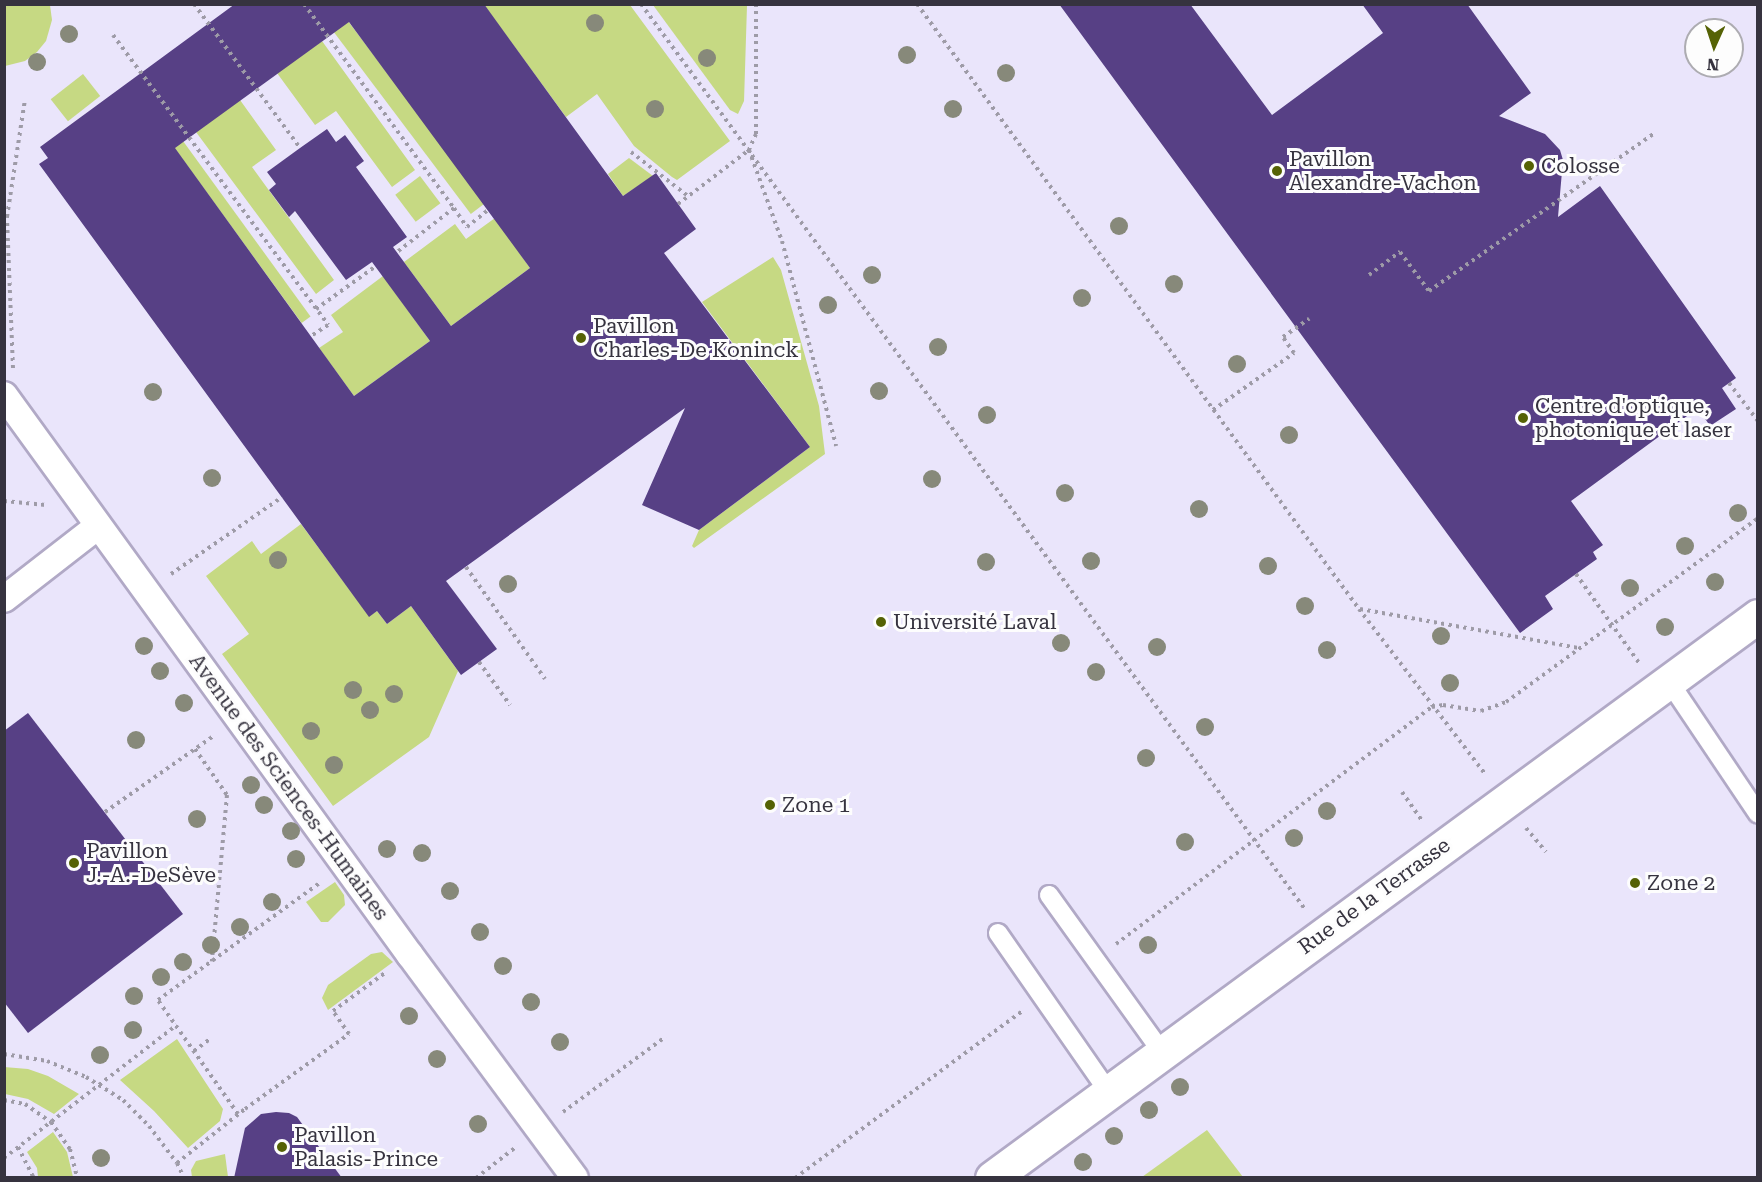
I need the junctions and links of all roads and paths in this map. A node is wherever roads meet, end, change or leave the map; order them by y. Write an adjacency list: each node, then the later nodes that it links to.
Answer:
1 (194, 4): 9 (path)
2 (304, 4): 14 (path)
3 (641, 4): 10 (path)
4 (756, 4): 10 (path)
5 (917, 4): 24 (path)
6 (113, 35): 19 (path)
7 (25, 100): 23 (path)
8 (1656, 132): 18 (path)
9 (300, 148)
10 (749, 150): 12 (path); 26 (path); 49 (path)
11 (631, 152): 12 (path)
12 (688, 196): 13 (path)
13 (678, 204)
14 (454, 208): 15 (path); 16 (path)
15 (489, 210)
16 (397, 252)
17 (376, 267): 19 (path)
18 (1369, 275)
19 (316, 309): 21 (path)
20 (1309, 319): 24 (path)
21 (311, 336)
22 (1730, 383): 25 (path)
23 (9, 384): 29 (street, Avenue des Sciences-Humaines)
24 (1213, 410): 34 (path)
25 (1758, 421)
26 (836, 446)
27 (282, 497): 32 (path)
28 (1758, 518): 36 (path)
29 (98, 526): 32 (street, Avenue des Sciences-Humaines); 33 (street)
30 (465, 567): 39 (path)
31 (1576, 574): 36 (path)
32 (148, 590): 43 (street, Avenue des Sciences-Humaines)
33 (4, 599)
34 (1359, 609): 37 (path); 42 (path)
35 (1758, 616): 40 (street, Rue de la Terrasse)
36 (1612, 625): 37 (path); 40 (path)
37 (1581, 648): 42 (path)
38 (479, 662): 41 (path)
39 (545, 679)
40 (1662, 684): 47 (lane); 54 (street, Rue de la Terrasse)
41 (510, 705)
42 (1432, 707): 45 (path); 49 (path)
43 (240, 717): 44 (path); 51 (street, Avenue des Sciences-Humaines)
44 (195, 749): 46 (path); 57 (path)
45 (1489, 779)
46 (105, 812)
47 (1758, 814)
48 (1522, 823): 50 (path)
49 (1255, 838): 54 (path); 56 (path)
50 (1546, 852)
51 (346, 864): 55 (street, Avenue des Sciences-Humaines); 57 (path)
52 (1049, 895): 56 (lane)
53 (998, 933): 58 (lane)
54 (1321, 934): 63 (street, Rue de la Terrasse)
55 (410, 955): 68 (path); 70 (street, Avenue des Sciences-Humaines)
56 (1095, 959): 63 (lane)
57 (212, 961): 59 (path)
58 (1042, 996): 66 (lane); 79 (path)
59 (177, 1025): 62 (path); 65 (path)
60 (665, 1037): 70 (path)
61 (211, 1038): 62 (path)
62 (194, 1051): 68 (path)
63 (1162, 1052): 66 (street, Rue de la Terrasse)
64 (4, 1054): 65 (path)
65 (99, 1085): 69 (path); 73 (path)
66 (1108, 1091): 80 (street, Rue de la Terrasse)
67 (4, 1100): 69 (path)
68 (238, 1114): 73 (path)
69 (51, 1122): 71 (path); 75 (path)
70 (540, 1129): 77 (path); 78 (street, Avenue des Sciences-Humaines)
71 (18, 1147): 72 (path); 74 (path)
72 (4, 1158)
73 (177, 1163): 76 (path)
74 (34, 1178)
75 (77, 1178)
76 (184, 1178)
77 (476, 1178)
78 (575, 1178)
79 (795, 1178)
80 (992, 1178)

